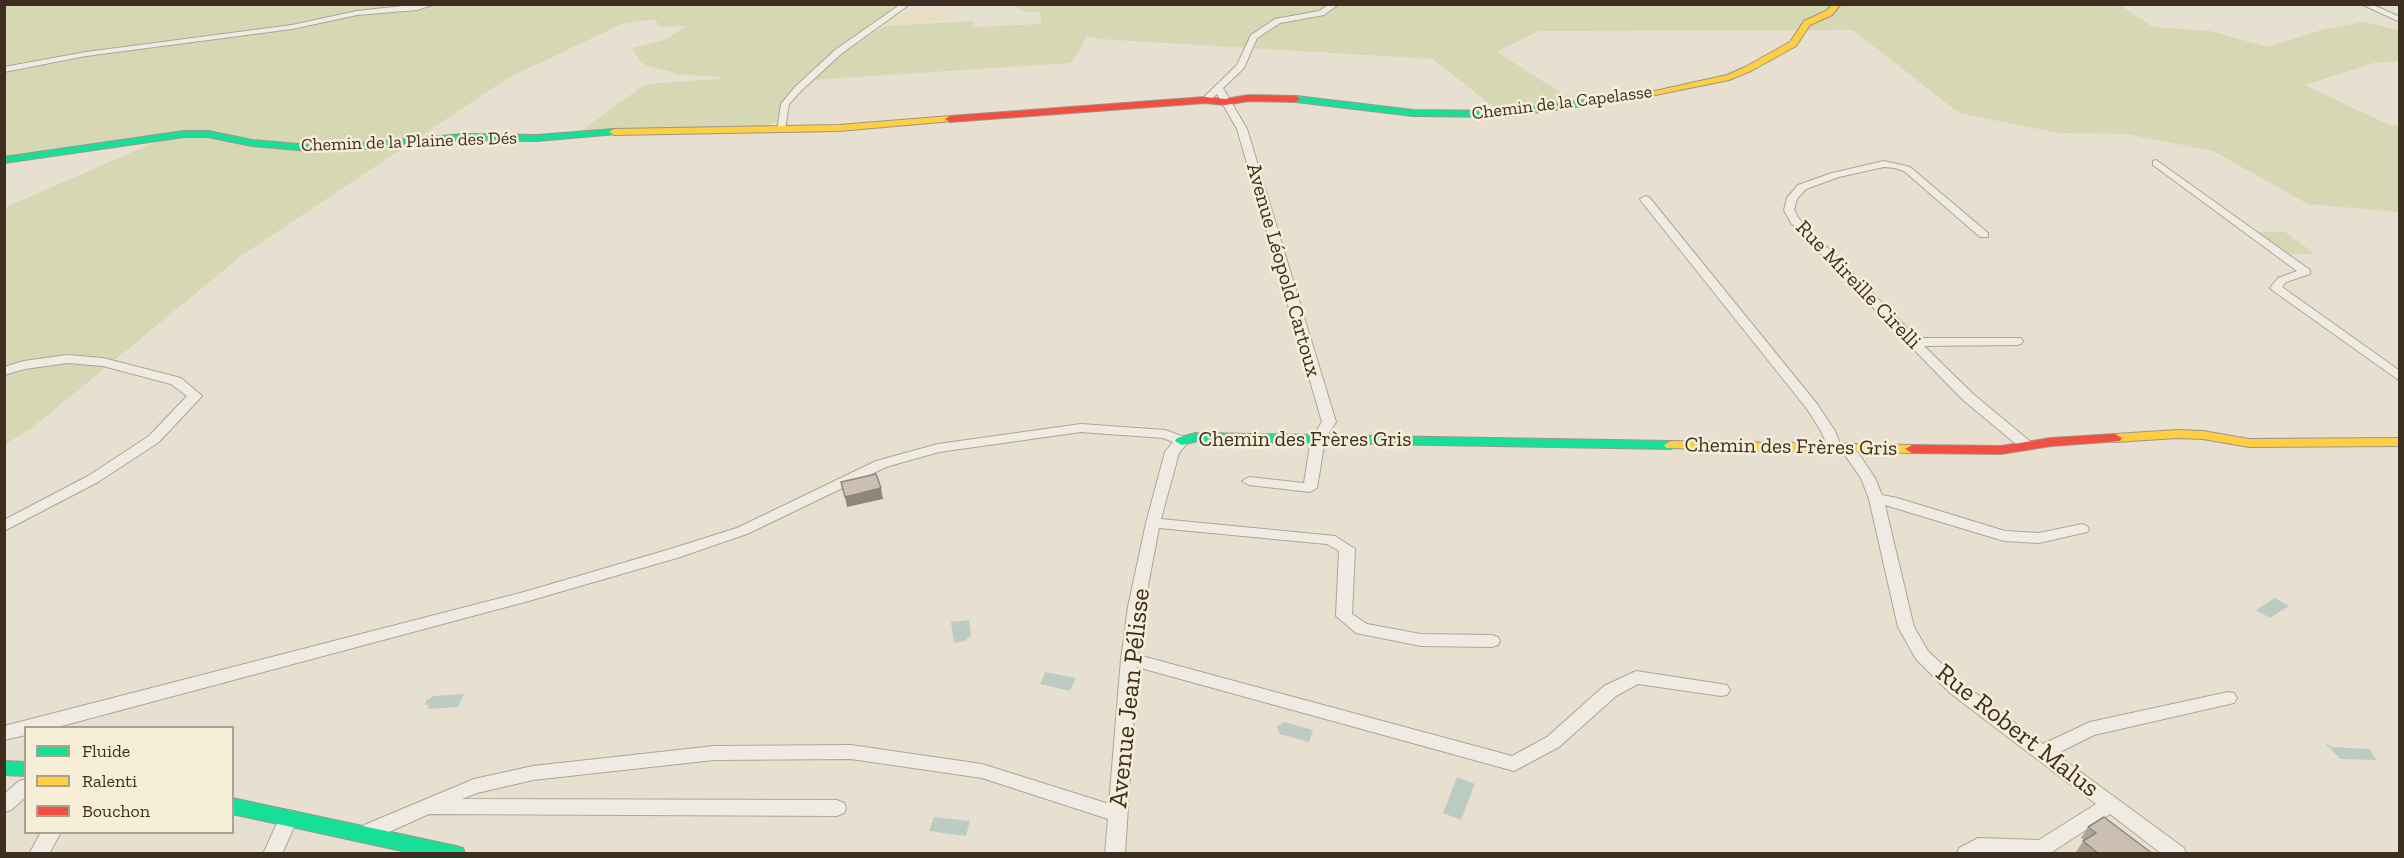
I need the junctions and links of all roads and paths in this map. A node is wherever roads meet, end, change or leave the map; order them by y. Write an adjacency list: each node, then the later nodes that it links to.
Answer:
1 (432, 4): 7 (street)
2 (907, 4): 11 (street)
3 (1336, 4): 8 (street)
4 (1838, 4): 10 (street, Chemin de la Capelasse)
5 (2364, 4): 6 (street)
6 (2400, 20)
7 (4, 70)
8 (1219, 88): 9 (street); 10 (street, Avenue Léopold Cartoux)
9 (1206, 100): 10 (street, Chemin de la Capelasse); 11 (street, Chemin de la Plaine des Dés)
10 (1225, 102): 20 (street, Avenue Léopold Cartoux)
11 (780, 129): 12 (street, Chemin de la Plaine des Dés)
12 (4, 160)
13 (2156, 163): 19 (street)
14 (1645, 199): 24 (street, Rue Robert Malus)
15 (1984, 235): 17 (street, Rue Mireille Cirelli)
16 (2017, 341): 17 (street)
17 (1914, 342): 23 (street, Rue Mireille Cirelli)
18 (4, 371): 28 (street)
19 (2400, 377)
20 (1318, 439): 21 (street, Chemin des Frères Gris); 24 (street, Chemin des Frères Gris); 25 (street, Avenue Léopold Cartoux)
21 (1182, 441): 27 (street, Avenue Jean Pélisse); 34 (street)
22 (2400, 442): 23 (street, Chemin des Frères Gris)
23 (2027, 446): 24 (street, Chemin des Frères Gris)
24 (1840, 447): 26 (street, Rue Robert Malus)
25 (1249, 481)
26 (1876, 499): 29 (street); 37 (street, Rue Robert Malus)
27 (1153, 523): 30 (street); 31 (street, Avenue Jean Pélisse)
28 (4, 526)
29 (2082, 529)
30 (1492, 641)
31 (1129, 659): 32 (street); 46 (street, Avenue Jean Pélisse)
32 (1721, 690)
33 (2228, 698): 37 (street)
34 (34, 726)
35 (24, 728): 36 (street)
36 (4, 733)
37 (2041, 753): 41 (street, Rue Robert Malus)
38 (4, 768): 39 (street)
39 (24, 769)
40 (24, 788): 42 (street)
41 (2111, 804): 54 (street); 55 (street, Rue Robert Malus)
42 (4, 805)
43 (234, 806): 47 (street)
44 (426, 807): 45 (street); 46 (street); 49 (street)
45 (837, 808)
46 (1118, 814): 53 (street, Avenue Jean Pélisse)
47 (289, 818): 49 (street); 51 (street)
48 (51, 834): 50 (street)
49 (364, 834): 52 (street)
50 (38, 854)
51 (272, 854)
52 (456, 854)
53 (1115, 854)
54 (1966, 854)
55 (2176, 854)

